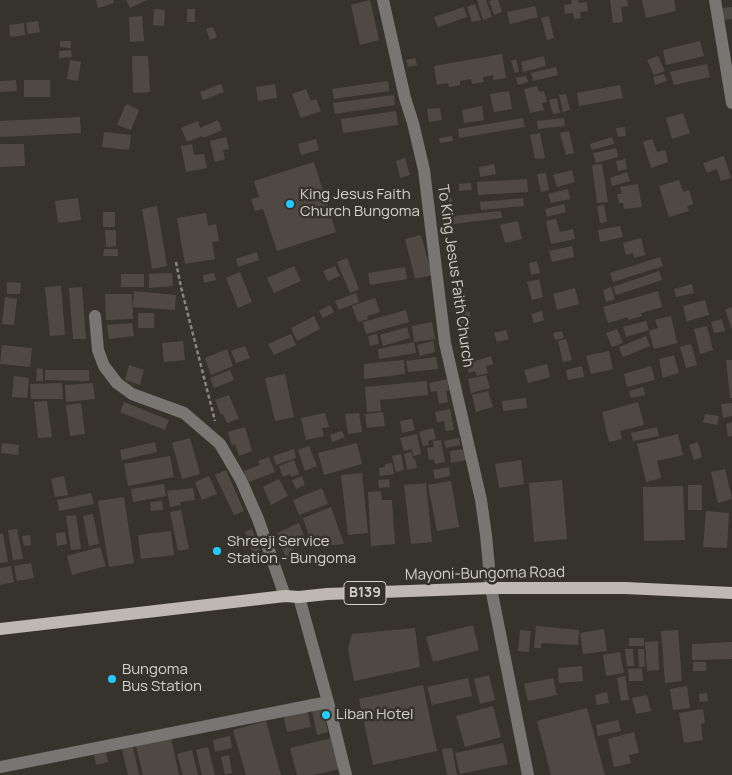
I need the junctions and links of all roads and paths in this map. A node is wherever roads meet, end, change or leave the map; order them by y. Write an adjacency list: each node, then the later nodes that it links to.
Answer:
1 (384, 0): 7 (street, To King Jesus Faith Church)
2 (715, 0): 3 (street)
3 (732, 103)
4 (176, 262): 6 (path)
5 (95, 316): 6 (street)
6 (220, 444): 9 (street)
7 (491, 588): 8 (main road, Mayoni-Bungoma Road / B139); 10 (main road, Mayoni-Bungoma Road / B139); 15 (street, To King Jesus Faith Church)
8 (732, 593)
9 (285, 596): 10 (main road, Mayoni-Bungoma Road / B139); 11 (main road, Mayoni-Bungoma Road / B139)
10 (299, 597): 12 (street)
11 (0, 628)
12 (328, 702): 13 (street); 14 (street)
13 (0, 767)
14 (346, 775)
15 (528, 775)

